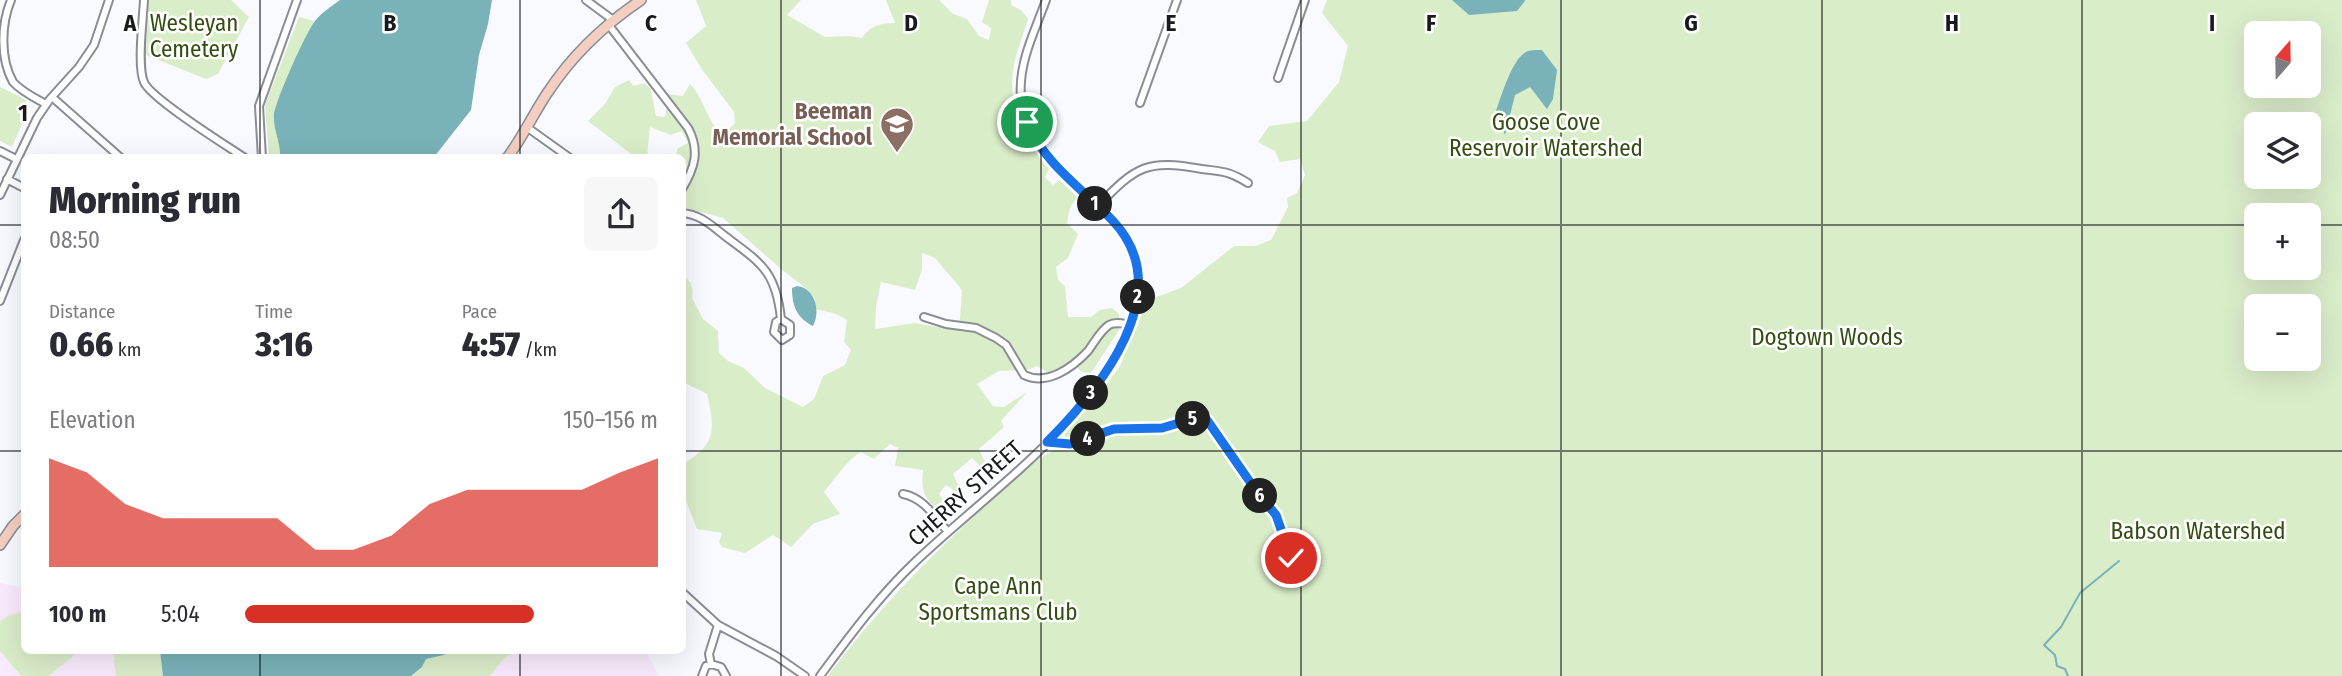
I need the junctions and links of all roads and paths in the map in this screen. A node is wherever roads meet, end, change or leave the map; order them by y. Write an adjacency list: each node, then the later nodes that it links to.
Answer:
1 (11, 0): 14 (street)
2 (108, 0): 12 (street)
3 (144, 0): 18 (street)
4 (297, 0): 19 (street)
5 (586, 0): 10 (street)
6 (641, 0): 10 (main road)
7 (1046, 0): 28 (street, CHERRY STREET)
8 (1177, 0): 13 (street)
9 (1305, 0): 11 (street)
10 (610, 22): 15 (main road); 24 (street)
11 (1278, 78)
12 (52, 97): 14 (street); 17 (street)
13 (1140, 103)
14 (46, 104): 22 (street)
15 (528, 128): 20 (main road); 21 (street)
16 (0, 151): 22 (street)
17 (116, 154)
18 (239, 154)
19 (262, 154)
20 (510, 154)
21 (564, 154)
22 (16, 159): 23 (street)
23 (7, 179): 26 (street); 27 (street)
24 (686, 180)
25 (1248, 183): 28 (street)
26 (21, 186)
27 (0, 195)
28 (1098, 206): 34 (street, CHERRY STREET)
29 (686, 213): 33 (street)
30 (21, 248): 31 (street)
31 (0, 301)
32 (924, 317): 34 (street)
33 (781, 319)
34 (1131, 325): 35 (street, CHERRY STREET)
35 (1047, 442): 38 (street, CHERRY STREET); 40 (street)
36 (902, 494): 38 (street)
37 (21, 518): 39 (main road)
38 (947, 532): 47 (street, CHERRY STREET)
39 (0, 545)
40 (1303, 575)
41 (686, 596): 42 (street)
42 (718, 625): 43 (street); 46 (street)
43 (711, 664): 44 (street); 45 (street)
44 (702, 676)
45 (726, 676)
46 (805, 676)
47 (820, 676)

